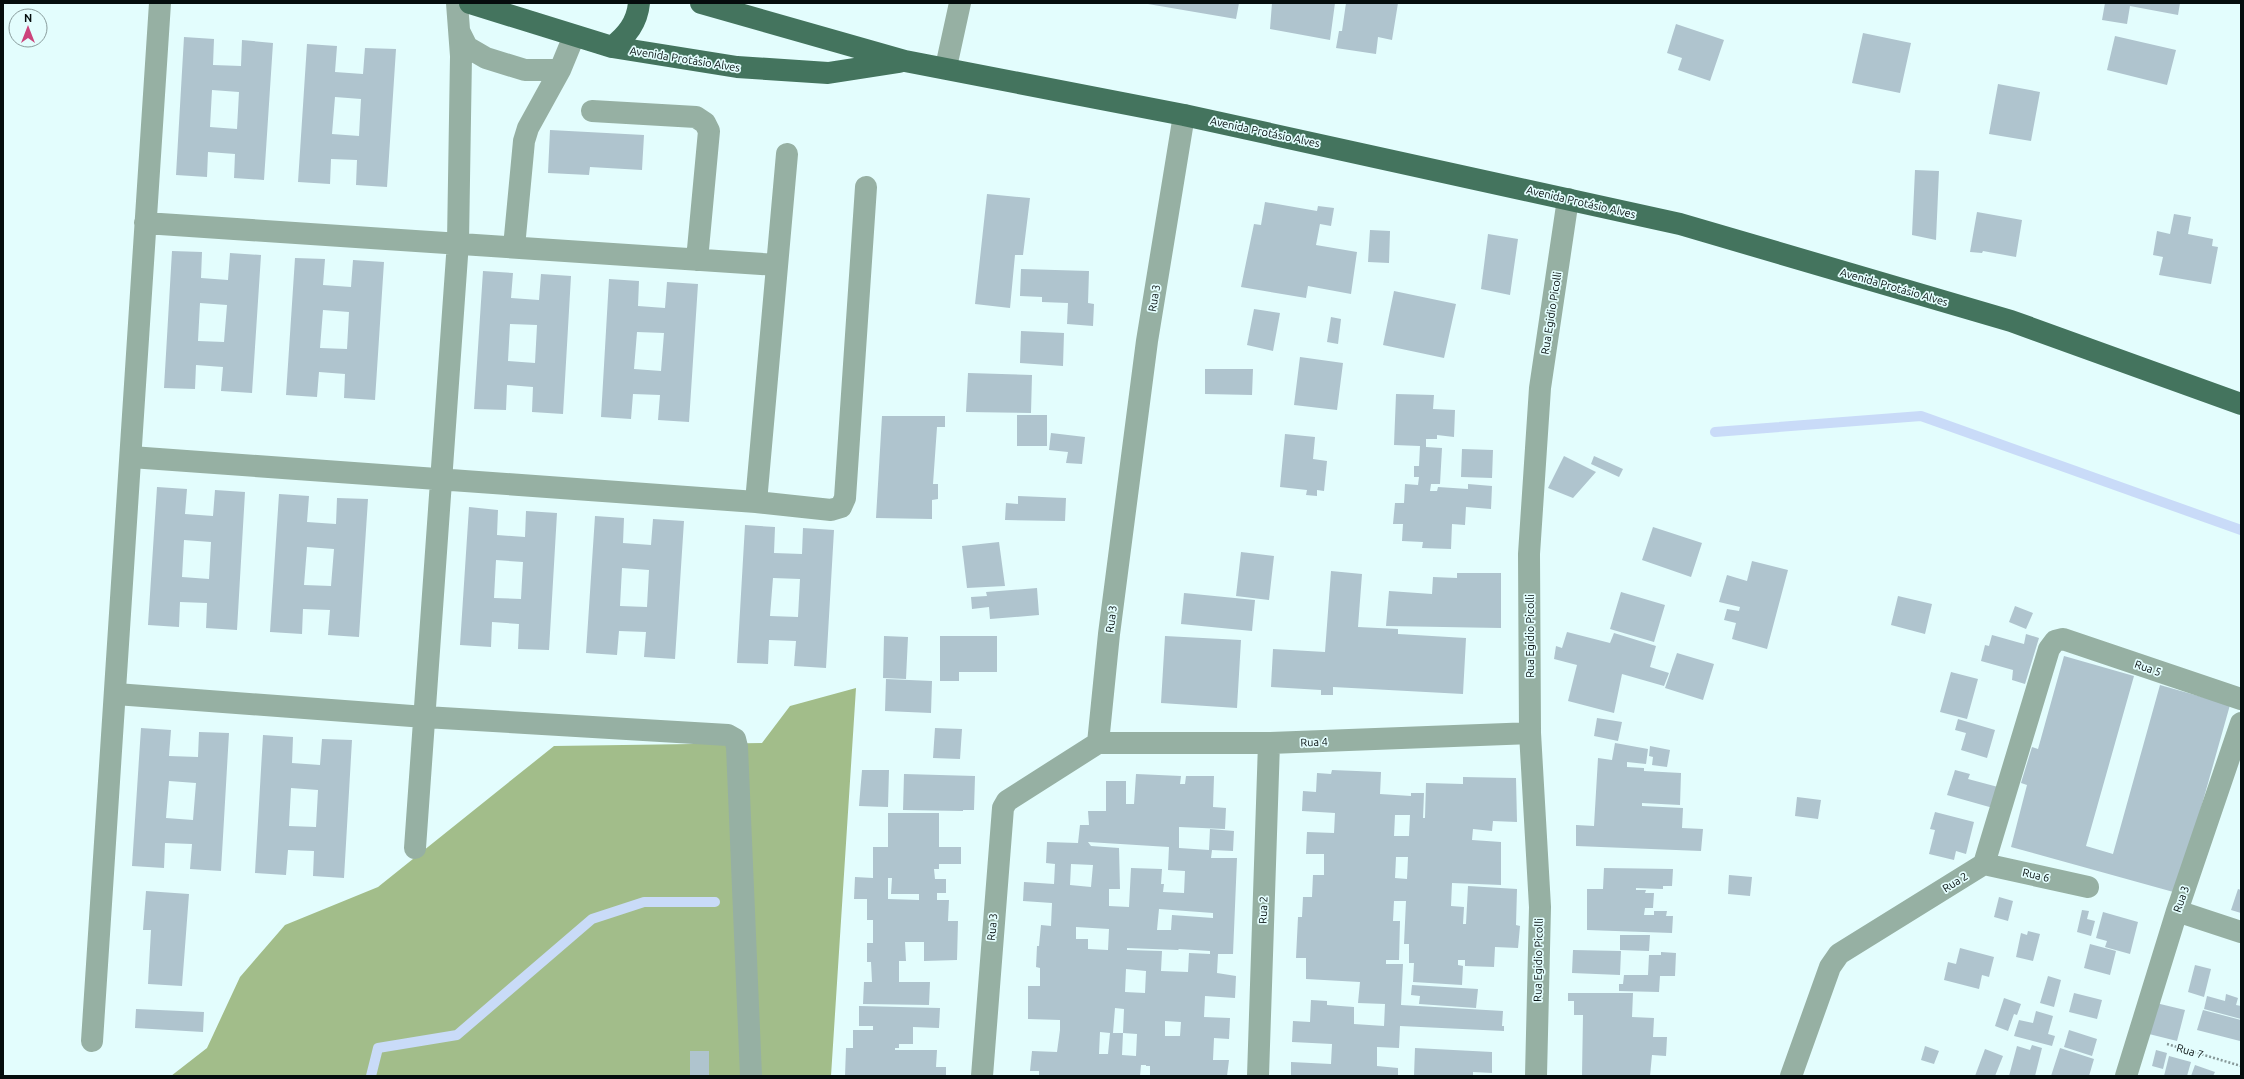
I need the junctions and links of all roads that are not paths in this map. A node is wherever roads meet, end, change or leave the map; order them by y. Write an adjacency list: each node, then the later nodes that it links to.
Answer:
1 (160, 3): 18 (street)
2 (457, 3): 7 (street)
3 (470, 3): 8 (main road, Avenida Protásio Alves)
4 (639, 3): 9 (main road)
5 (702, 3): 10 (main road, Avenida Protásio Alves)
6 (960, 3): 11 (street)
7 (460, 33): 12 (street); 19 (street)
8 (574, 36): 9 (main road, Avenida Protásio Alves); 12 (street)
9 (612, 47): 10 (main road, Avenida Protásio Alves)
10 (906, 60): 11 (main road, Avenida Protásio Alves)
11 (946, 68): 14 (main road, Avenida Protásio Alves)
12 (560, 70): 20 (street)
13 (592, 111): 21 (street)
14 (1184, 115): 17 (main road, Avenida Protásio Alves); 32 (street, Rua 3)
15 (787, 154): 22 (street)
16 (866, 187): 26 (street)
17 (1568, 199): 23 (main road, Avenida Protásio Alves); 31 (street, Rua Egidio Picolli)
18 (144, 223): 19 (street); 24 (street)
19 (458, 242): 20 (street); 25 (street)
20 (514, 247): 21 (street)
21 (697, 260): 22 (street)
22 (777, 265): 26 (street)
23 (2241, 404)
24 (131, 457): 25 (street); 27 (street)
25 (440, 480): 26 (street); 29 (street)
26 (756, 502)
27 (116, 694): 29 (street); 39 (street)
28 (2241, 699): 35 (street, Rua 5)
29 (425, 717): 34 (street); 40 (street)
30 (2241, 723): 37 (street, Rua 3)
31 (1530, 733): 33 (street, Rua 4); 43 (street, Rua Egidio Picolli)
32 (1098, 743): 33 (street, Rua 4); 41 (street, Rua 3)
33 (1269, 743): 42 (street, Rua 2)
34 (415, 848)
35 (1984, 864): 36 (street, Rua 6); 44 (street, Rua 2)
36 (2088, 887)
37 (2177, 911): 38 (street); 45 (street, Rua 3)
38 (2241, 932)
39 (92, 1042)
40 (751, 1076)
41 (982, 1076)
42 (1258, 1076)
43 (1536, 1076)
44 (1791, 1076)
45 (2126, 1076)

